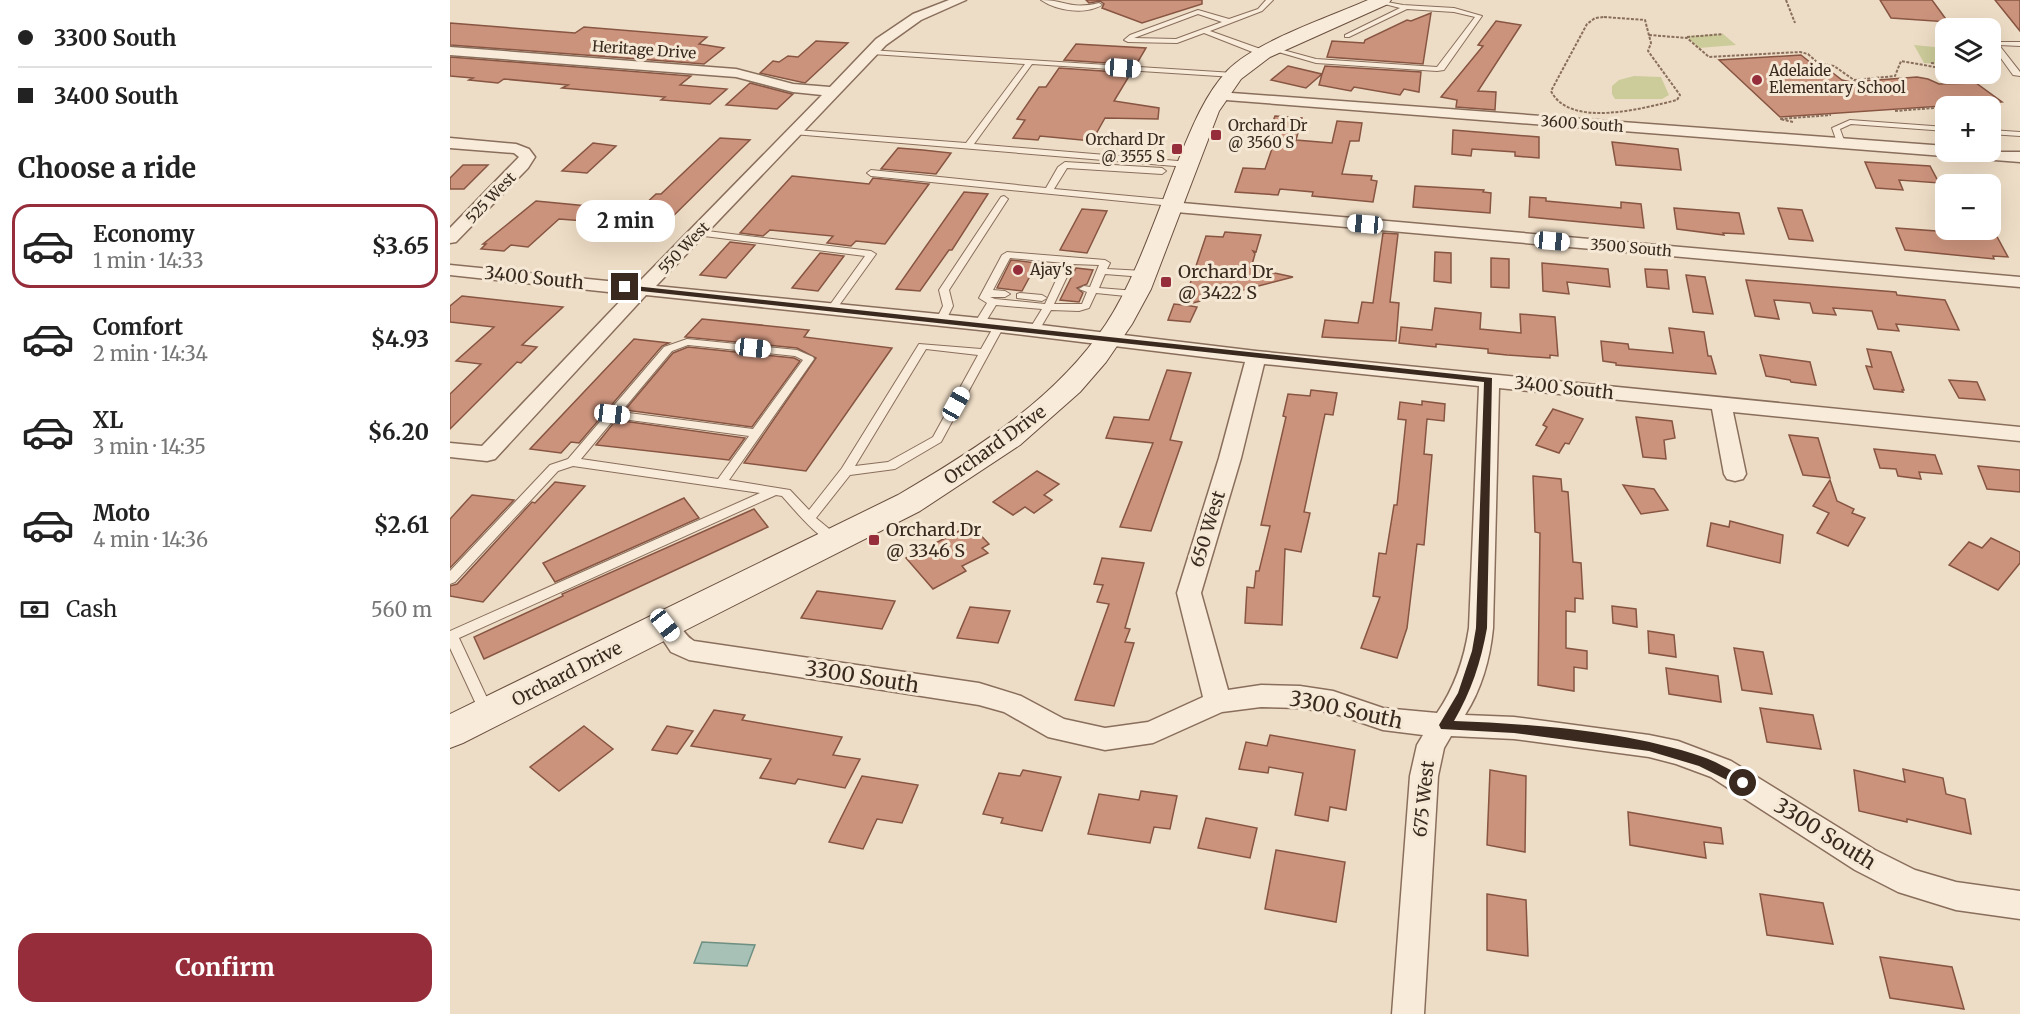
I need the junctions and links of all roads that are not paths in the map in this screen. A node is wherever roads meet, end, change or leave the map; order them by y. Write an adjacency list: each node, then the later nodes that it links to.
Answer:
1 (960, 0): 13 (street, 550 West)
2 (1044, 0): 6 (lane)
3 (1270, 0): 9 (lane)
4 (1380, 1): 7 (lane); 8 (main road, Orchard Drive)
5 (1335, 3): 8 (main road)
6 (1099, 5)
7 (1406, 8): 11 (lane); 15 (lane)
8 (1356, 11): 15 (main road, Orchard Drive)
9 (1227, 21): 10 (lane); 10 (lane)
10 (1204, 31): 15 (lane)
11 (1347, 36)
12 (2017, 44): 17 (lane)
13 (876, 47): 16 (lane); 19 (street, 550 West)
14 (450, 51): 19 (street, Heritage Drive)
15 (1268, 51): 18 (main road, Orchard Drive)
16 (1030, 62): 18 (lane); 27 (lane)
17 (2020, 74)
18 (1234, 75): 20 (main road, Orchard Drive)
19 (833, 92): 22 (street, 550 West)
20 (1218, 96): 26 (street, 3600 South); 31 (main road, Orchard Drive)
21 (1935, 128): 26 (lane)
22 (796, 132): 27 (lane); 36 (street, 550 West)
23 (2001, 133): 24 (lane)
24 (2020, 134)
25 (450, 143): 37 (street, 525 West)
26 (1841, 143): 28 (street, 3600 South)
27 (968, 146): 31 (lane)
28 (1935, 150)
29 (2001, 155): 30 (street, 3600 South)
30 (2020, 157)
31 (1185, 168): 33 (lane); 35 (main road, Orchard Drive)
32 (871, 173): 33 (lane)
33 (1048, 191): 35 (lane)
34 (1004, 199): 50 (lane)
35 (1171, 205): 41 (street, 3500 South); 42 (main road, Orchard Drive)
36 (699, 233): 44 (street, 550 West); 49 (lane)
37 (450, 238)
38 (1070, 261): 40 (lane); 47 (lane); 48 (lane)
39 (450, 270): 44 (street, 3400 South)
40 (1101, 271): 42 (lane); 43 (lane)
41 (2020, 282)
42 (1140, 284): 43 (lane); 54 (main road, Orchard Drive)
43 (1090, 286): 48 (lane)
44 (642, 289): 49 (street, 3400 South); 62 (street, 550 West)
45 (1005, 294): 47 (lane)
46 (1020, 296): 48 (lane)
47 (990, 297): 48 (lane); 51 (lane)
48 (1049, 303): 53 (lane)
49 (832, 309): 50 (street, 3400 South)
50 (941, 320): 51 (street, 3400 South)
51 (979, 324): 52 (street, 3400 South)
52 (999, 326): 53 (street, 3400 South); 55 (lane)
53 (1034, 330): 54 (street, 3400 South)
54 (1108, 339): 56 (street, 3400 South); 69 (main road, Orchard Drive)
55 (984, 352): 64 (lane); 64 (lane)
56 (1256, 357): 57 (street, 3400 South); 74 (street, 650 West)
57 (1489, 380): 58 (street, 3400 South); 76 (street, 675 West)
58 (1721, 404): 61 (street, 3400 South); 65 (street)
59 (612, 414): 60 (lane); 60 (lane); 63 (lane)
60 (757, 433): 66 (lane)
61 (2020, 434)
62 (450, 450)
63 (572, 462): 66 (lane); 70 (lane)
64 (846, 471): 68 (lane)
65 (1735, 474)
66 (720, 484): 67 (lane)
67 (775, 491): 68 (lane); 72 (lane)
68 (810, 517): 69 (lane)
69 (835, 540): 71 (main road, Orchard Drive)
70 (450, 579)
71 (665, 625): 74 (street, 3300 South); 75 (main road, Orchard Drive)
72 (450, 635): 73 (lane)
73 (455, 657): 75 (lane)
74 (1218, 702): 76 (street, 3300 South)
75 (487, 713): 77 (main road, Orchard Drive)
76 (1445, 725): 78 (street, 3300 South); 79 (street, 675 West)
77 (450, 732)
78 (2020, 905)
79 (1408, 1014)

